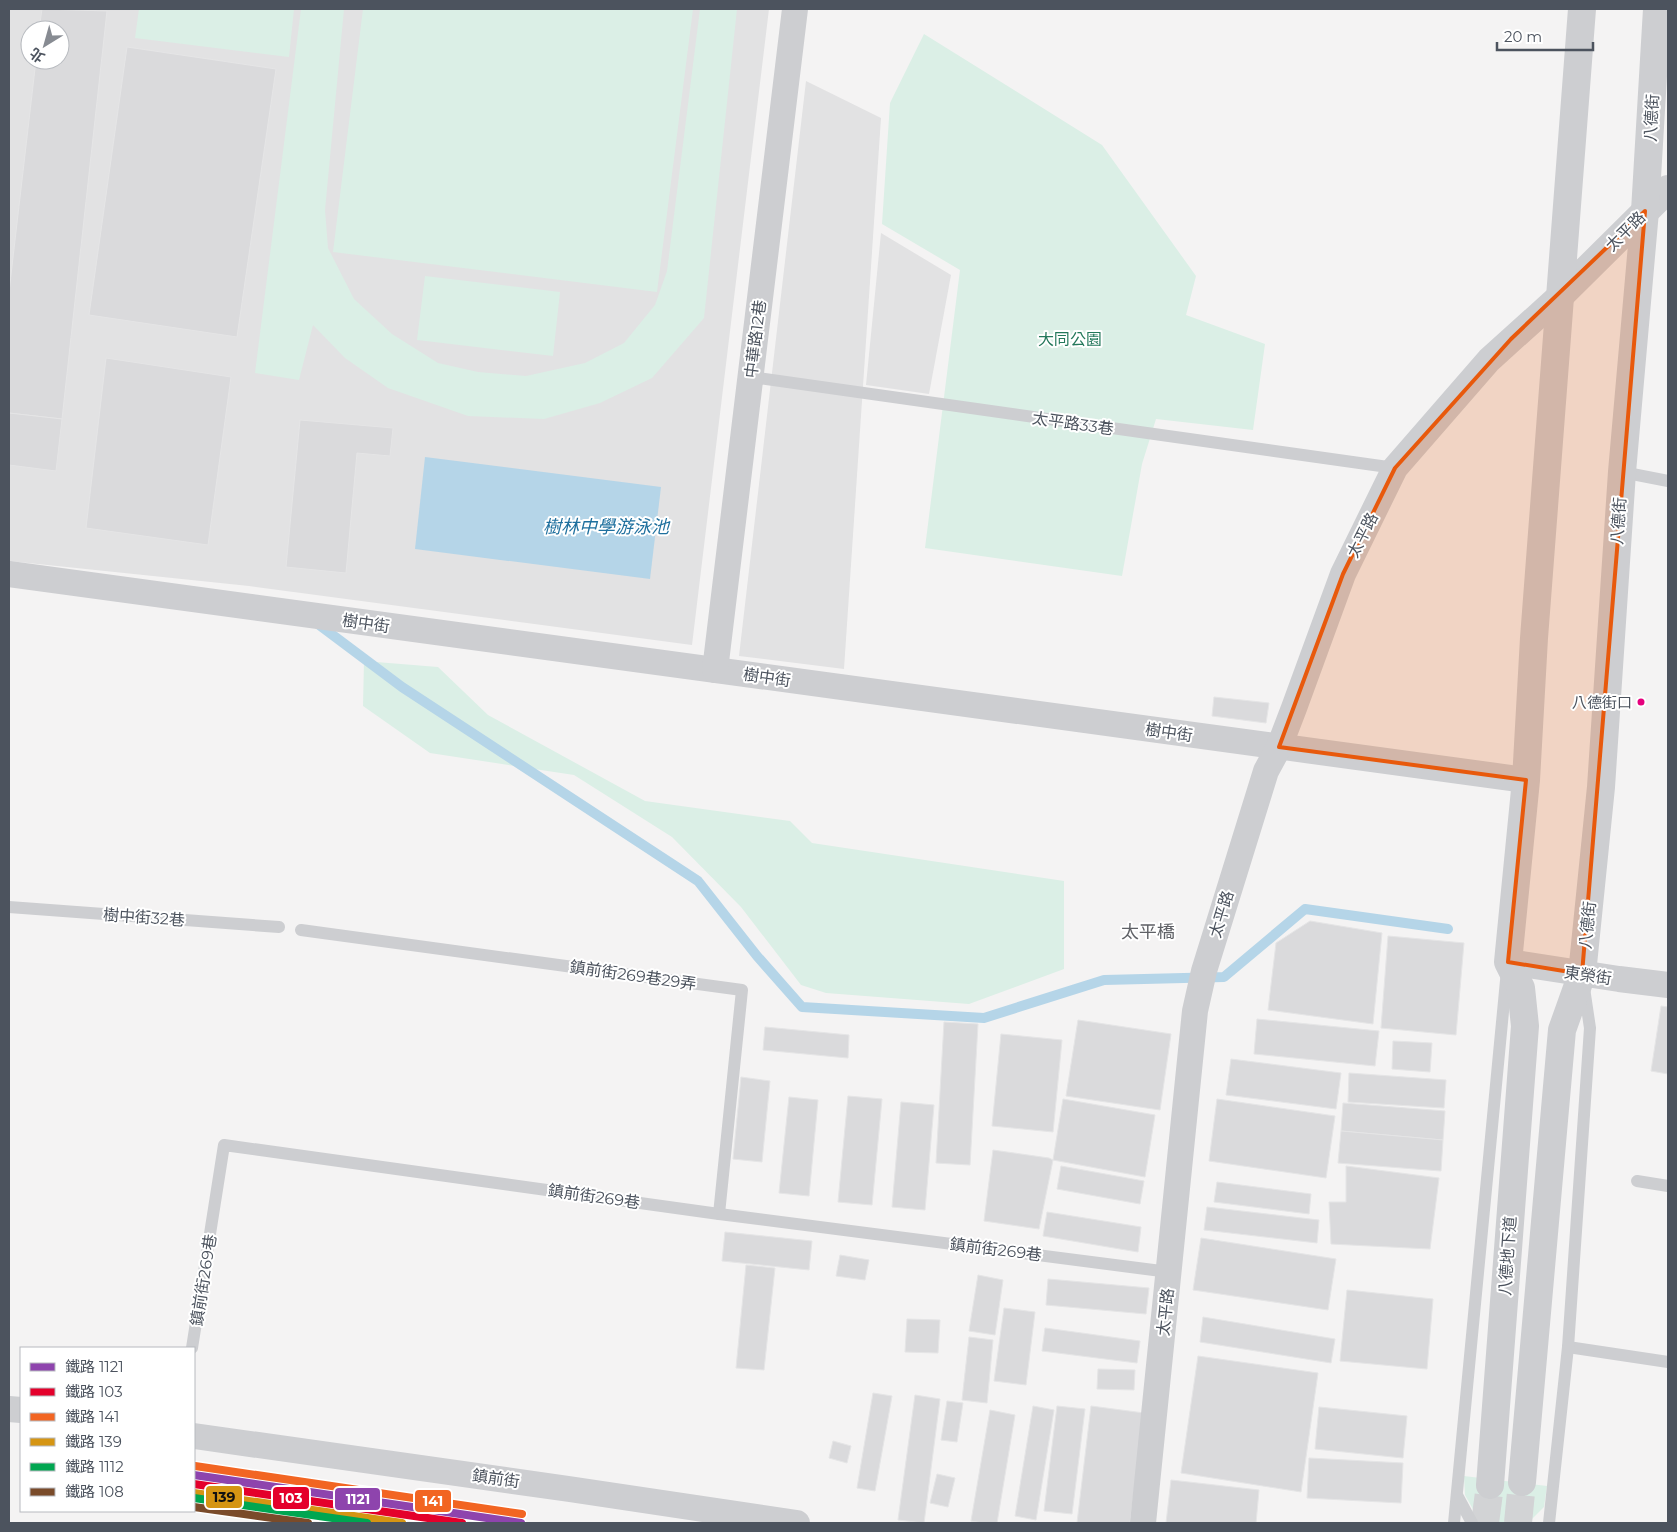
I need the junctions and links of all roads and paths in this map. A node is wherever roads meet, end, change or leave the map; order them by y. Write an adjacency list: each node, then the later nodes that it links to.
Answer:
1 (796, 9): 7 (street, 中華路12巷)
2 (1582, 9): 6 (street)
3 (1657, 9): 5 (street, 八德街)
4 (1668, 189): 5 (street, 太平路)
5 (1645, 211): 6 (street, 太平路); 9 (street, 八德街)
6 (1561, 295): 8 (street, 太平路); 14 (street)
7 (751, 377): 8 (lane, 太平路33巷); 12 (street, 中華路12巷)
8 (1396, 468): 13 (street, 太平路)
9 (1622, 472): 10 (lane); 19 (street, 八德街)
10 (1668, 481)
11 (9, 574): 12 (street, 樹中街)
12 (715, 670): 13 (street, 樹中街)
13 (1279, 747): 14 (street, 樹中街); 24 (street, 太平路)
14 (1526, 780): 18 (street)
15 (9, 907): 16 (lane, 樹中街32巷)
16 (279, 927)
17 (301, 930): 23 (lane, 鎮前街269巷29弄)
18 (1508, 962): 19 (street, 東榮街); 30 (street, 八德地下道); 31 (lane)
19 (1582, 974): 20 (street, 東榮街); 26 (lane); 29 (street, 八德街)
20 (1668, 985)
21 (1637, 1181): 22 (lane)
22 (1668, 1186)
23 (719, 1214): 24 (lane, 鎮前街269巷); 25 (lane, 鎮前街269巷)
24 (1169, 1272): 34 (street, 太平路)
25 (192, 1347)
26 (1568, 1347): 27 (lane); 32 (lane)
27 (1668, 1362)
28 (195, 1436): 33 (street, 鎮前街)
29 (1522, 1482)
30 (1490, 1485)
31 (1457, 1495): 35 (lane); 36 (lane)
32 (1548, 1522)
33 (797, 1523)
34 (1143, 1523)
35 (1454, 1523)
36 (1472, 1523)

